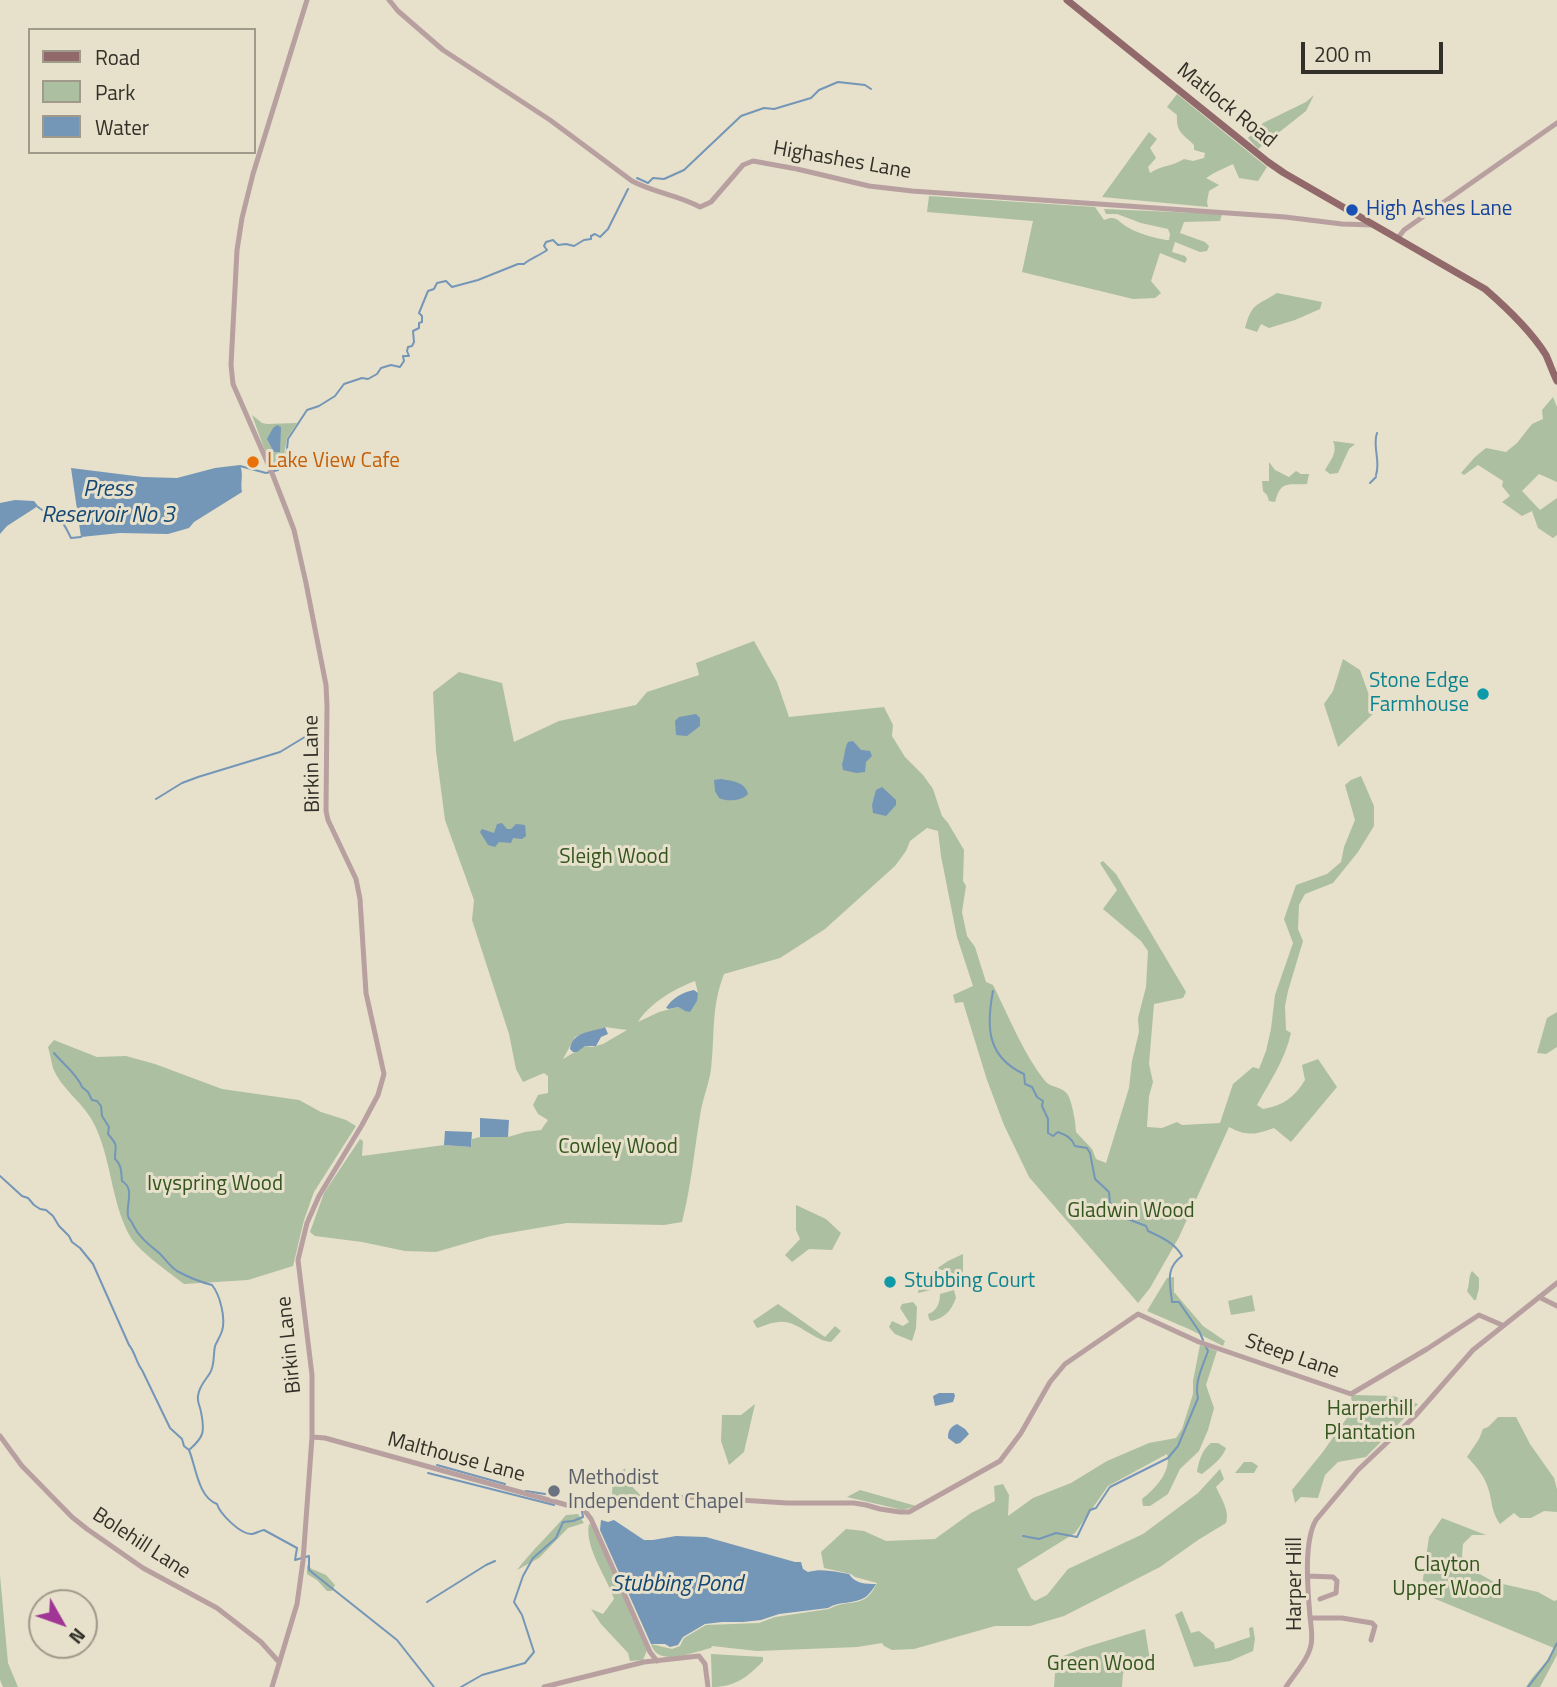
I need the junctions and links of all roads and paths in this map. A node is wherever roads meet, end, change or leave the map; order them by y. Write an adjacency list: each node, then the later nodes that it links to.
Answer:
1 (307, 0): 14 (street, Birkin Lane)
2 (389, 0): 5 (street, Highashes Lane)
3 (1068, 0): 5 (main road, Matlock Road)
4 (1557, 122): 6 (street)
5 (1373, 225): 6 (main road, Matlock Road)
6 (1397, 239): 7 (main road)
7 (1557, 381)
8 (1557, 1283): 9 (street, Harper Hill)
9 (1539, 1297): 10 (street); 12 (street, Harper Hill)
10 (1557, 1306)
11 (1139, 1314): 12 (street, Steep Lane); 15 (street, Malthouse Lane)
12 (1502, 1325): 18 (street, Harper Hill)
13 (0, 1436): 24 (street, Bolehill Lane)
14 (312, 1437): 16 (street, Malthouse Lane); 24 (street, Birkin Lane)
15 (599, 1505): 16 (street, Malthouse Lane); 17 (street)
16 (582, 1507): 17 (street)
17 (591, 1519): 22 (street)
18 (1308, 1576): 19 (street); 20 (street, Harper Hill)
19 (1320, 1599)
20 (1310, 1618): 21 (street); 29 (street, Harper Hill)
21 (1371, 1640)
22 (650, 1652): 23 (street); 25 (street)
23 (657, 1661): 25 (street); 28 (street)
24 (279, 1662): 26 (street, Birkin Lane)
25 (644, 1662): 27 (street)
26 (272, 1687)
27 (544, 1687)
28 (708, 1687)
29 (1286, 1687)

